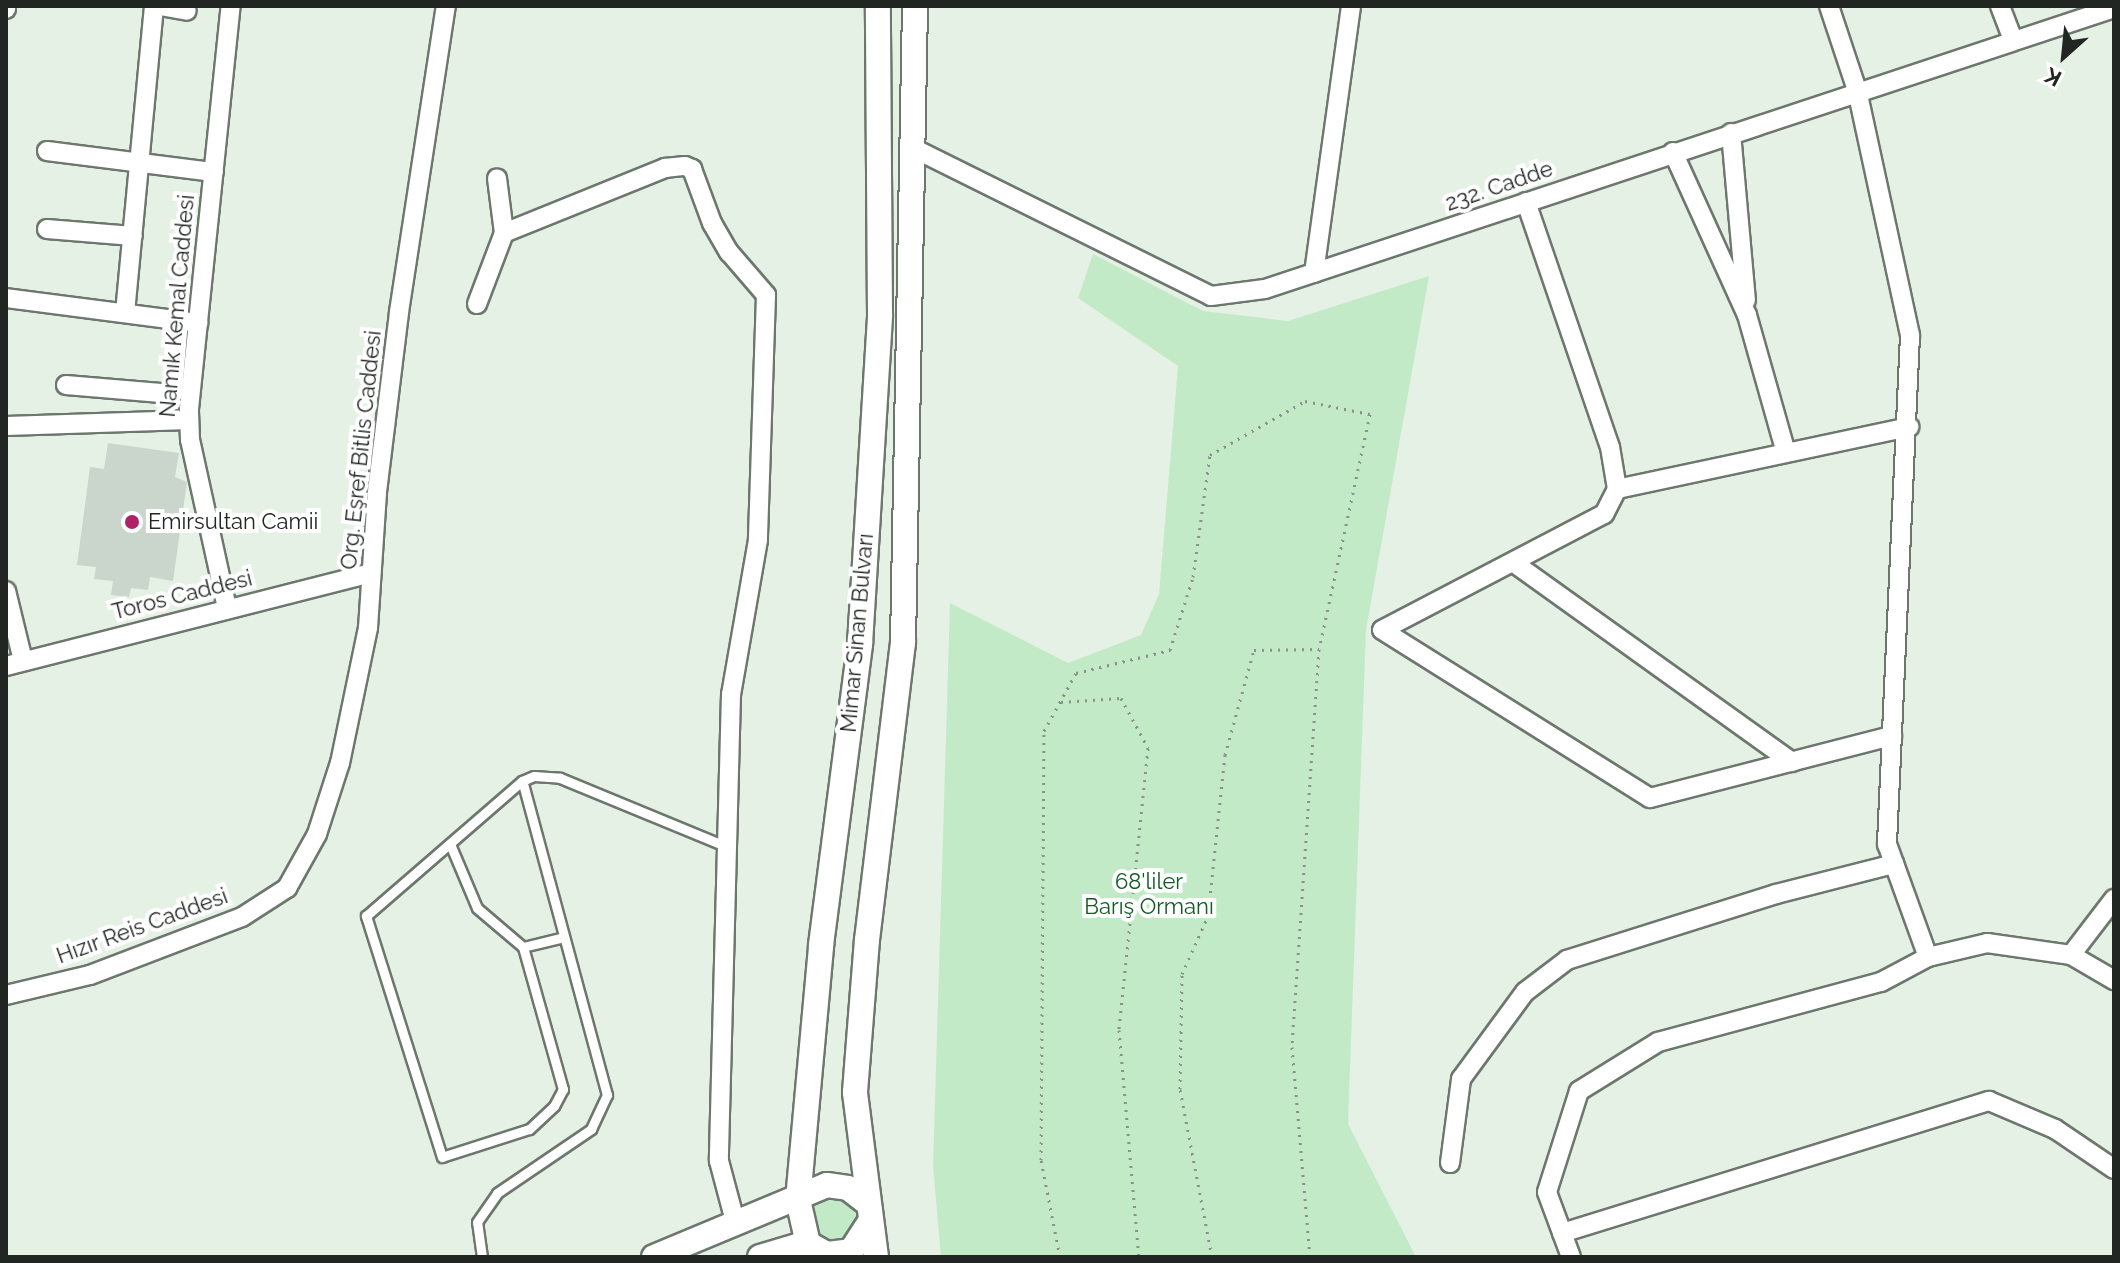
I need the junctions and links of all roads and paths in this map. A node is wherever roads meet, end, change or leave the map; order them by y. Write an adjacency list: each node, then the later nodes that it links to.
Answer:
1 (157, 6): 10 (street); 17 (street)
2 (231, 6): 18 (street, Namık Kemal Caddesi)
3 (446, 6): 40 (street, Org. Eşref Bitlis Caddesi)
4 (878, 6): 62 (main road, Mimar Sinan Bulvarı)
5 (915, 6): 14 (main road, Mimar Sinan Bulvarı)
6 (1351, 6): 24 (street)
7 (1829, 6): 12 (street)
8 (2000, 6): 11 (street)
9 (2114, 8): 11 (street, 232. Cadde)
10 (187, 11)
11 (2013, 40): 12 (street, 232. Cadde)
12 (1857, 90): 13 (street, 232. Cadde); 36 (street)
13 (1731, 133): 16 (street, 232. Cadde); 28 (street)
14 (915, 149): 24 (street, 232. Cadde); 63 (main road, Mimar Sinan Bulvarı)
15 (47, 151): 17 (street)
16 (1673, 152): 20 (street, 232. Cadde); 28 (street)
17 (140, 163): 18 (street); 23 (street)
18 (214, 172): 30 (street, Namık Kemal Caddesi)
19 (497, 178): 22 (street)
20 (1526, 202): 24 (street, 232. Cadde); 38 (street)
21 (47, 229): 23 (street)
22 (504, 233): 26 (street); 50 (street)
23 (133, 236): 27 (street)
24 (1314, 273)
25 (6, 298): 27 (street)
26 (477, 304)
27 (125, 313): 29 (street)
28 (1747, 315): 37 (street)
29 (179, 320): 30 (street); 32 (street)
30 (198, 323): 33 (street, Namık Kemal Caddesi)
31 (66, 385): 32 (street)
32 (116, 391): 34 (street)
33 (189, 420): 34 (street); 42 (street, Namık Kemal Caddesi)
34 (111, 423): 35 (street)
35 (6, 426)
36 (1909, 427): 37 (street); 46 (street)
37 (1786, 453): 38 (street)
38 (1617, 489): 39 (street)
39 (1514, 563): 47 (street); 47 (street)
40 (371, 573): 42 (street, Toros Caddesi); 52 (street, Org. Eşref Bitlis Caddesi)
41 (6, 591): 44 (street)
42 (227, 608): 44 (street, Toros Caddesi)
43 (1319, 649): 45 (path); 73 (path); 74 (path)
44 (14, 663)
45 (1060, 702): 71 (path); 72 (path)
46 (1892, 736): 47 (street); 51 (street)
47 (1792, 762)
48 (522, 781): 49 (lane); 50 (lane); 54 (lane)
49 (450, 844): 55 (lane); 55 (lane)
50 (727, 847): 64 (street)
51 (1894, 864): 57 (street); 60 (street)
52 (287, 888): 59 (street, Hızır Reis Caddesi)
53 (2114, 899): 56 (street)
54 (564, 937): 55 (lane); 67 (lane)
55 (523, 947)
56 (2071, 955): 57 (street); 58 (street)
57 (1928, 957): 65 (street)
58 (2114, 980)
59 (6, 995)
60 (1450, 1163)
61 (2114, 1169): 65 (street)
62 (798, 1200): 63 (main road); 64 (main road); 66 (main road, Mimar Sinan Bulvarı)
63 (868, 1212): 66 (main road); 70 (main road, Mimar Sinan Bulvarı)
64 (735, 1221): 68 (main road)
65 (1562, 1233): 75 (street)
66 (809, 1250): 69 (main road)
67 (482, 1257)
68 (654, 1257)
69 (760, 1257)
70 (876, 1257)
71 (1060, 1257)
72 (1139, 1257)
73 (1212, 1257)
74 (1310, 1257)
75 (1571, 1257)

